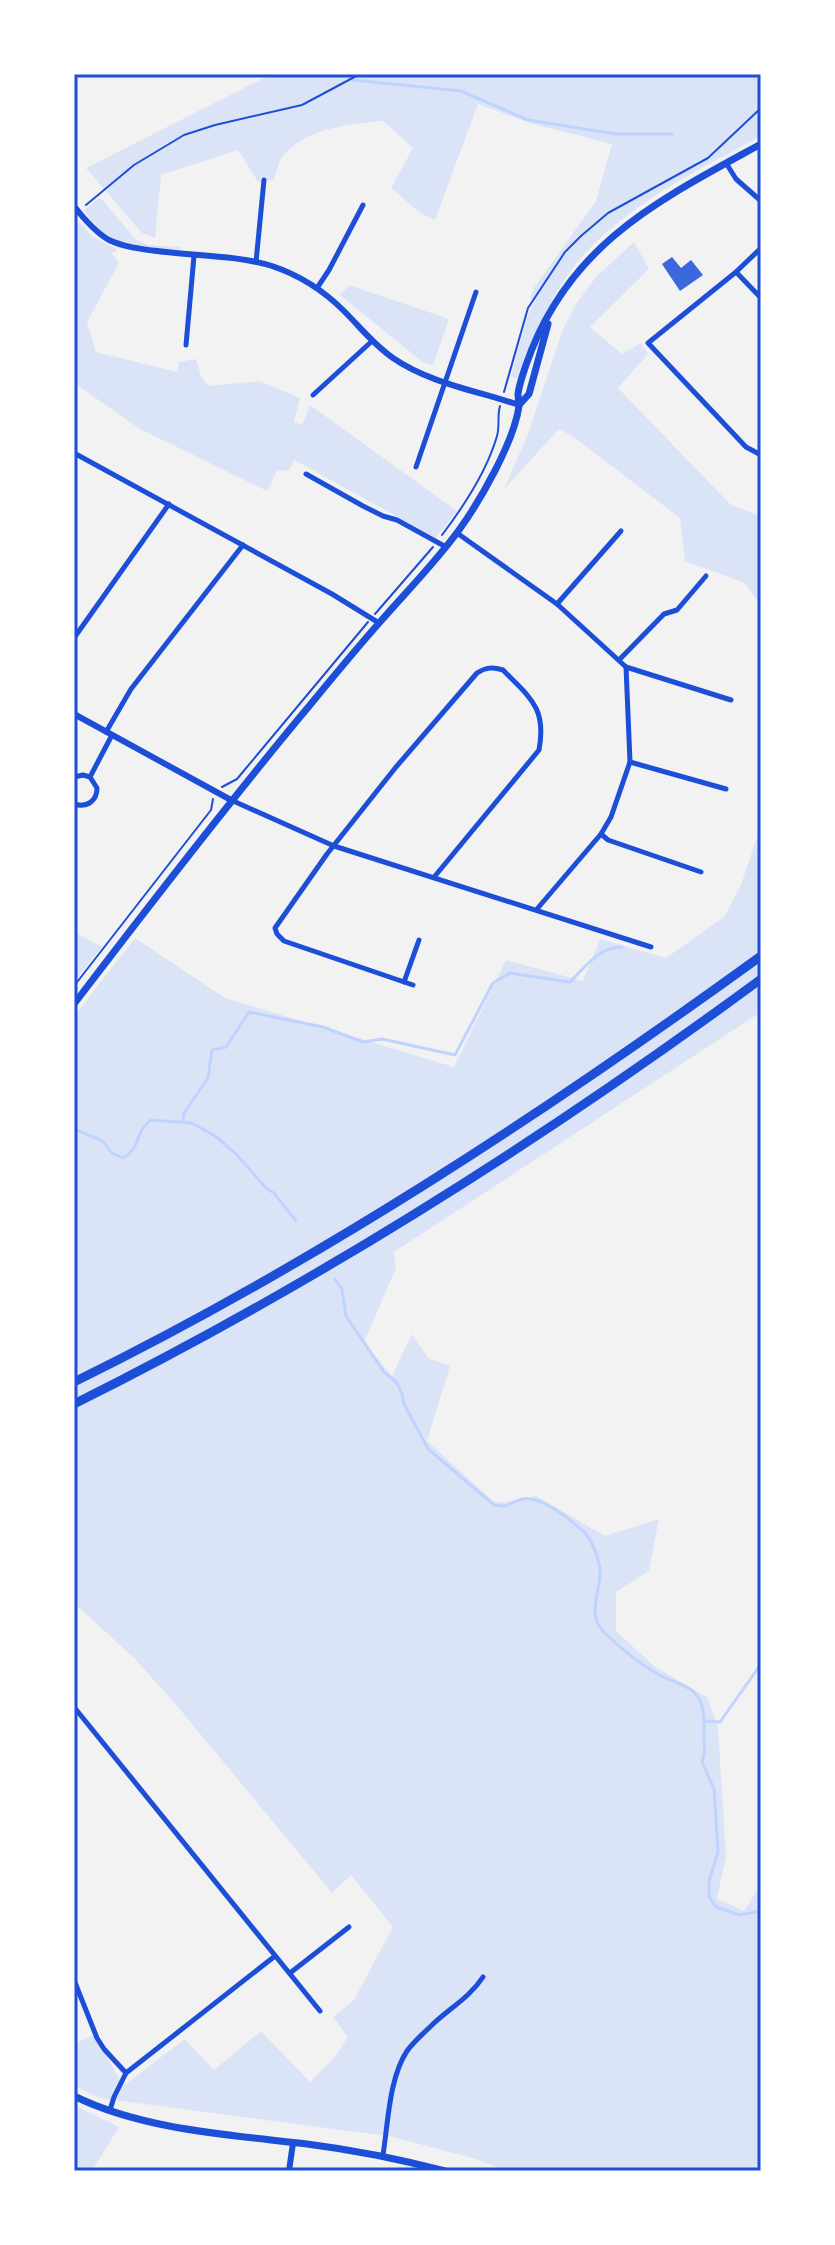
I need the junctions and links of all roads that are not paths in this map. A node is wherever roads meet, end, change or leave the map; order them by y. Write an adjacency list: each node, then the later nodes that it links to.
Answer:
1 (761, 144): 2 (main road)
2 (726, 163): 4 (street); 18 (main road)
3 (264, 180): 9 (street)
4 (761, 201)
5 (363, 205): 11 (street)
6 (74, 206): 8 (street)
7 (761, 248): 10 (street)
8 (194, 256): 9 (street); 15 (street)
9 (256, 262): 11 (street)
10 (736, 272): 13 (street); 20 (street)
11 (317, 288): 14 (street)
12 (476, 292): 16 (street)
13 (761, 298)
14 (371, 342): 16 (street); 17 (street)
15 (186, 345)
16 (446, 381): 18 (street); 21 (street)
17 (313, 395)
18 (519, 405): 25 (main road)
19 (74, 453): 23 (street)
20 (761, 455)
21 (416, 467)
22 (306, 474): 27 (street)
23 (169, 504): 26 (street); 31 (street)
24 (621, 531): 29 (street)
25 (457, 533): 27 (main road); 29 (street)
26 (243, 545): 30 (street); 36 (street)
27 (446, 547): 30 (main road)
28 (706, 576): 32 (street)
29 (557, 604): 32 (street)
30 (375, 621): 41 (main road)
31 (74, 638)
32 (619, 660): 33 (street)
33 (626, 667): 34 (street); 37 (street)
34 (731, 700)
35 (74, 714): 36 (street)
36 (109, 734): 39 (street); 41 (street)
37 (630, 762): 40 (street); 43 (street)
38 (74, 777): 39 (street)
39 (90, 777): 42 (street)
40 (726, 789)
41 (231, 800): 44 (street); 54 (main road)
42 (74, 804)
43 (601, 834): 45 (street); 47 (street)
44 (334, 846): 46 (street); 46 (street); 52 (street)
45 (701, 872)
46 (435, 876): 47 (street)
47 (537, 909): 49 (street)
48 (419, 940): 52 (street)
49 (651, 947)
50 (761, 956): 55 (highway)
51 (761, 979): 56 (highway)
52 (404, 982): 53 (street)
53 (413, 985)
54 (74, 1004)
55 (74, 1382)
56 (74, 1404)
57 (74, 1707): 59 (street)
58 (349, 1927): 60 (street)
59 (275, 1956): 60 (street); 64 (street)
60 (290, 1973): 63 (street)
61 (483, 1977): 68 (street)
62 (74, 1980): 64 (street)
63 (320, 2011)
64 (126, 2073): 66 (street)
65 (74, 2096): 66 (main road)
66 (110, 2110): 67 (main road)
67 (293, 2143): 68 (main road); 69 (street)
68 (383, 2155): 70 (main road)
69 (289, 2171)
70 (445, 2171)

